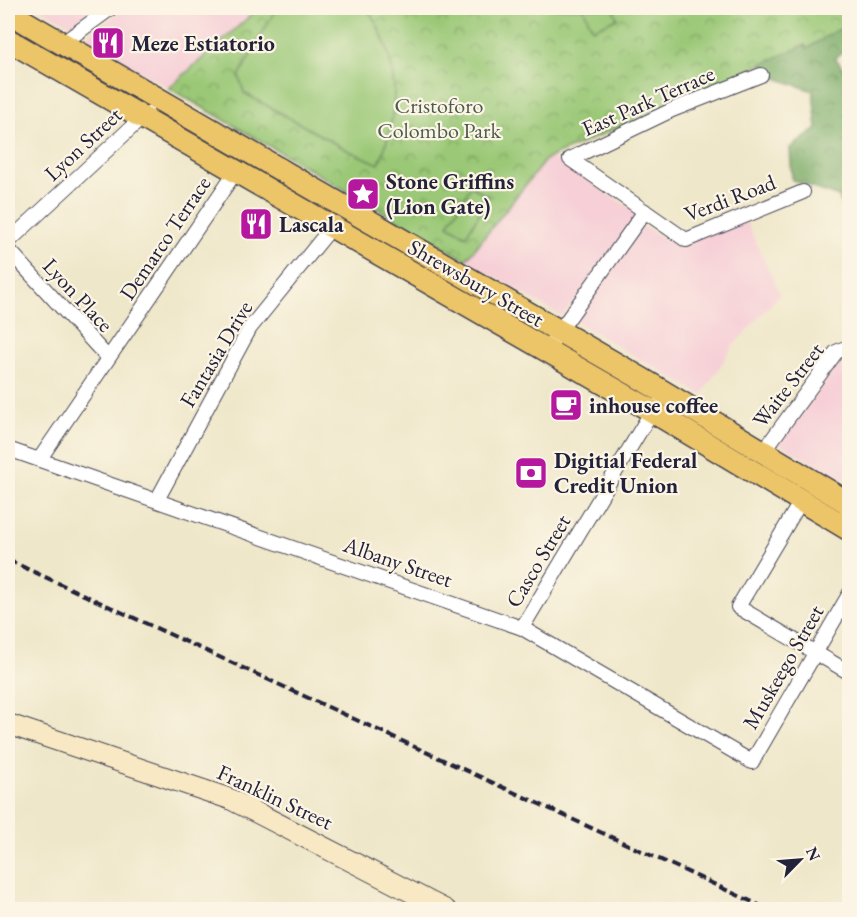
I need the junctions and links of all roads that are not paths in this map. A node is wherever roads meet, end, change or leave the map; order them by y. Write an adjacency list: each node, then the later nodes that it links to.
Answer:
1 (111, 8): 4 (street)
2 (8, 12): 4 (main road, Shrewsbury Street)
3 (8, 40): 7 (main road, Shrewsbury Street)
4 (63, 43): 6 (main road, Shrewsbury Street)
5 (761, 75): 10 (street, East Park Terrace)
6 (159, 101): 7 (street, Lyon Street); 11 (main road, Shrewsbury Street)
7 (142, 117): 8 (main road, Shrewsbury Street); 12 (street, Lyon Street)
8 (236, 171): 11 (main road, Shrewsbury Street); 17 (street, Demarco Terrace)
9 (803, 192): 10 (street, Verdi Road)
10 (645, 211): 14 (street)
11 (339, 218): 14 (main road, Shrewsbury Street); 16 (main road, Shrewsbury Street); 22 (street, Fantasia Drive)
12 (8, 242)
13 (8, 249): 17 (street, Lyon Place)
14 (558, 330): 16 (street); 18 (main road, Shrewsbury Street)
15 (849, 346): 20 (street, Waite Street)
16 (546, 350): 18 (main road, Shrewsbury Street)
17 (108, 358): 21 (street, Lyon Place)
18 (658, 402): 20 (main road, Shrewsbury Street); 23 (main road, Shrewsbury Street); 27 (street, Casco Street)
19 (8, 449): 21 (street, Albany Street)
20 (763, 452): 24 (main road, Shrewsbury Street)
21 (39, 460): 22 (street, Albany Street)
22 (157, 500): 27 (street, Albany Street)
23 (801, 501): 25 (main road, Shrewsbury Street); 28 (street)
24 (849, 504)
25 (849, 530)
26 (849, 593): 28 (street, Muskeego Street)
27 (522, 628): 31 (street, Albany Street)
28 (815, 653): 29 (street); 31 (street, Muskeego Street)
29 (849, 673)
30 (8, 724): 32 (main road, Franklin Street)
31 (752, 762)
32 (446, 909)

